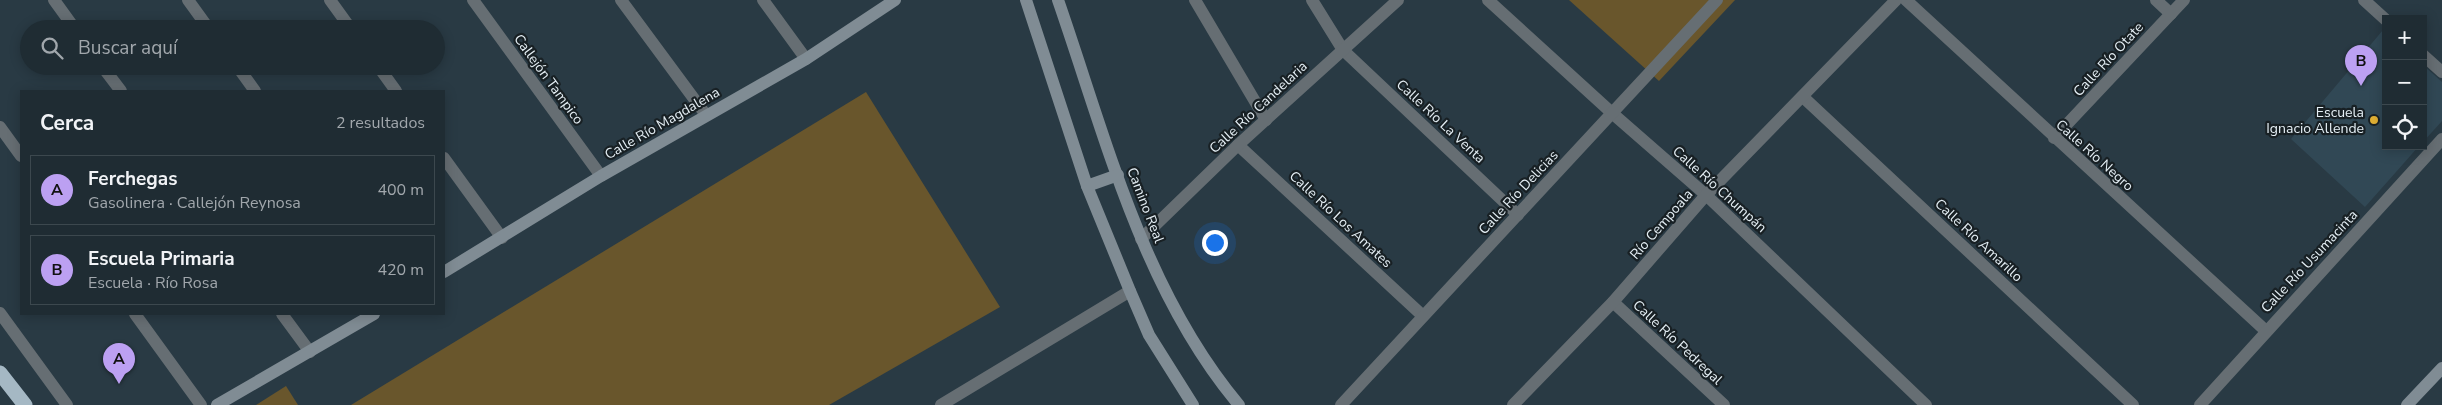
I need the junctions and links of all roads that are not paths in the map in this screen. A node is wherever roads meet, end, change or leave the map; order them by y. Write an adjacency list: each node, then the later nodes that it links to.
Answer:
1 (54, 0): 22 (street)
2 (188, 0): 23 (street)
3 (330, 0): 24 (street)
4 (473, 0): 46 (street, Callejón Tampico)
5 (621, 0): 37 (street)
6 (763, 0): 26 (street)
7 (895, 0): 26 (street, Calle Río Magdalena)
8 (1026, 0): 47 (street)
9 (1058, 0): 45 (street, Camino Real)
10 (1195, 0): 38 (street)
11 (1312, 0): 25 (street, Calle Río La Venta)
12 (1398, 0): 25 (street, Calle Río Candelaria)
13 (1488, 0): 36 (street, Calle Río Chumpán)
14 (1716, 0): 36 (street, Calle Río Delicias)
15 (1896, 0): 35 (street, Río Cempoala)
16 (1906, 0): 40 (street, Calle Río Negro)
17 (2156, 0): 20 (street)
18 (2184, 0): 20 (street, Calle Río Otate)
19 (2364, 0): 21 (street)
20 (2171, 14): 40 (street, Calle Río Otate)
21 (2382, 16)
22 (68, 20)
23 (202, 20)
24 (344, 20)
25 (1343, 50): 38 (street, Calle Río Candelaria); 49 (street, Calle Río La Venta)
26 (806, 59): 37 (street, Calle Río Magdalena)
27 (2427, 59): 28 (street)
28 (2442, 72)
29 (108, 75): 32 (street)
30 (244, 75): 33 (street)
31 (384, 75): 34 (street)
32 (119, 90)
33 (255, 90)
34 (395, 90)
35 (1804, 97): 48 (street, Río Cempoala); 75 (street, Calle Río Amarillo)
36 (1612, 113): 48 (street, Calle Río Chumpán); 49 (street, Calle Río Delicias)
37 (706, 115): 46 (street, Calle Río Magdalena)
38 (1266, 120): 42 (street, Calle Río Candelaria)
39 (0, 127): 43 (street)
40 (2054, 138): 60 (street, Calle Río Negro)
41 (2442, 139): 60 (street, Calle Río Usumacinta)
42 (1238, 145): 51 (street, Calle Río Candelaria); 59 (street, Calle Río Los Amates)
43 (20, 155)
44 (445, 159): 50 (street)
45 (1118, 175): 47 (street); 51 (street, Camino Real)
46 (601, 176): 50 (street, Calle Río Magdalena)
47 (1087, 186): 53 (street)
48 (1706, 195): 54 (street, Río Cempoala); 74 (street, Calle Río Chumpán)
49 (1518, 215): 59 (street, Calle Río Delicias)
50 (502, 238): 52 (street, Calle Río Magdalena)
51 (1141, 239): 71 (street, Camino Real)
52 (445, 271)
53 (1130, 291): 69 (street); 70 (street)
54 (1612, 302): 64 (street, Río Cempoala); 73 (street, Calle Río Pedregal)
55 (0, 313): 66 (street)
56 (136, 315): 67 (street)
57 (283, 315): 61 (street)
58 (372, 315): 61 (street)
59 (1424, 316): 72 (street, Calle Río Delicias)
60 (2266, 331): 76 (street, Calle Río Usumacinta)
61 (310, 352): 68 (street)
62 (2442, 368): 77 (street)
63 (0, 373): 65 (highway)
64 (1515, 404)
65 (25, 405)
66 (67, 405)
67 (201, 405)
68 (217, 405)
69 (941, 405)
70 (1193, 405)
71 (1240, 405)
72 (1341, 405)
73 (1724, 405)
74 (1926, 405)
75 (2133, 405)
76 (2200, 405)
77 (2407, 405)

